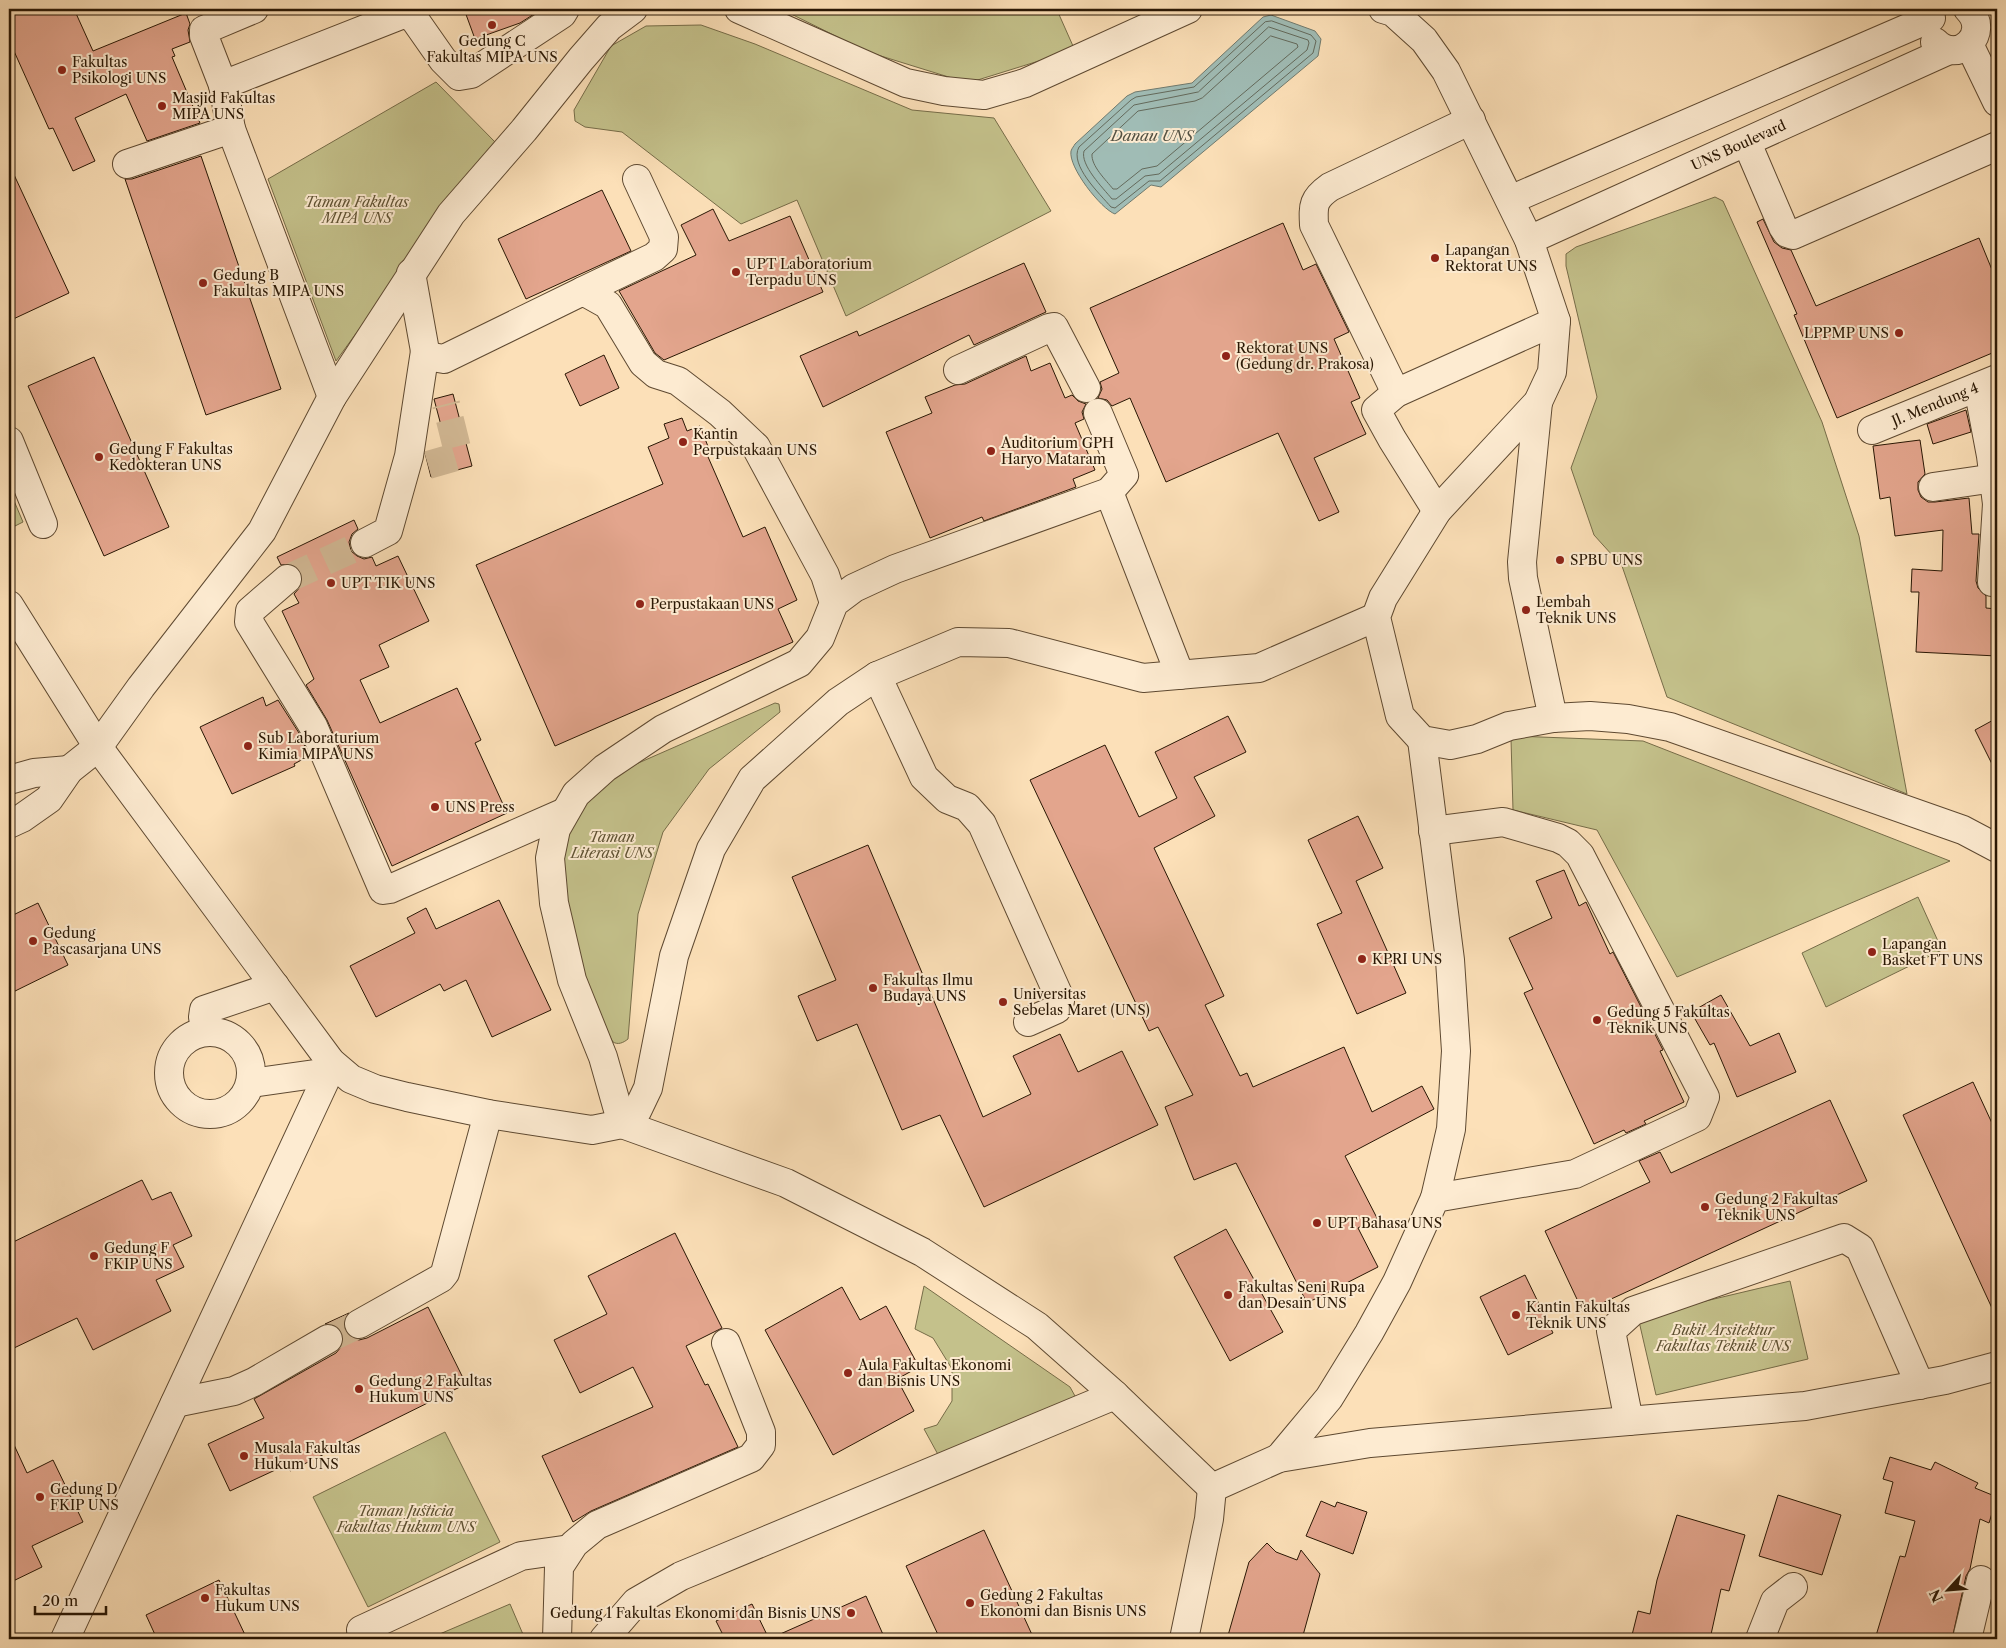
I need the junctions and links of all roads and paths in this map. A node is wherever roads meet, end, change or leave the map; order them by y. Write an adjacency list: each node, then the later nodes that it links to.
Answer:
1 (254, 9): 11 (street)
2 (565, 9): 8 (street)
3 (633, 9): 21 (street)
4 (739, 9): 5 (street)
5 (1188, 9)
6 (1383, 9): 13 (street)
7 (1968, 9): 10 (street)
8 (405, 11): 11 (street)
9 (1934, 13): 10 (street); 19 (street)
10 (1973, 39): 12 (street); 15 (street, UNS Boulevard)
11 (223, 85): 14 (street)
12 (1997, 102)
13 (1471, 120): 19 (street); 28 (street)
14 (231, 129): 17 (street); 29 (street)
15 (1747, 143): 16 (street); 20 (street, UNS Boulevard)
16 (1997, 146)
17 (127, 164)
18 (638, 179): 22 (street)
19 (1510, 200): 20 (street)
20 (1529, 240): 23 (street)
21 (411, 273): 24 (street); 29 (street)
22 (583, 291): 24 (street); 42 (street)
23 (1556, 320): 28 (street); 30 (street)
24 (425, 350): 39 (street)
25 (958, 370): 27 (street)
26 (1988, 383): 32 (street, Jl. Mendung 4); 36 (street)
27 (1086, 388)
28 (1396, 393): 37 (street)
29 (332, 397): 49 (street)
30 (1538, 402): 37 (street); 47 (street)
31 (1098, 413): 35 (street)
32 (1872, 430)
33 (9, 441): 38 (street)
34 (1933, 487): 36 (street)
35 (1109, 492): 42 (street); 45 (street)
36 (1996, 495): 41 (street)
37 (1437, 511): 44 (street)
38 (43, 524)
39 (365, 543)
40 (287, 579): 52 (street)
41 (1992, 582)
42 (834, 603): 52 (street)
43 (9, 604): 49 (street)
44 (1376, 617): 45 (street); 48 (street)
45 (1180, 674): 46 (street)
46 (877, 676): 57 (street); 62 (street)
47 (1553, 718): 48 (street); 55 (street)
48 (1422, 740): 54 (street)
49 (98, 747): 50 (street); 56 (street)
50 (69, 770): 51 (street); 53 (street)
51 (9, 780)
52 (565, 812): 62 (street)
53 (9, 824)
54 (1433, 831): 63 (street); 63 (street)
55 (1997, 848)
56 (275, 986): 58 (street); 59 (street)
57 (1028, 1022)
58 (206, 1032): 60 (street); 60 (street)
59 (330, 1067): 60 (street); 61 (street); 70 (street)
60 (251, 1083)
61 (488, 1114): 62 (street); 64 (street)
62 (622, 1124): 69 (street)
63 (1435, 1198): 72 (street)
64 (358, 1324)
65 (328, 1339): 70 (street)
66 (726, 1343): 74 (street)
67 (1997, 1366): 68 (street)
68 (1920, 1385): 71 (street); 71 (street)
69 (1115, 1395): 73 (street); 80 (street)
70 (175, 1403): 78 (street)
71 (1629, 1422): 72 (street)
72 (1279, 1458): 73 (street)
73 (1212, 1488): 81 (street)
74 (570, 1549): 77 (street); 79 (street)
75 (1981, 1580): 83 (street)
76 (1793, 1587): 82 (street)
77 (361, 1630)
78 (65, 1639)
79 (557, 1639)
80 (604, 1639)
81 (1184, 1639)
82 (1760, 1639)
83 (1967, 1639)

